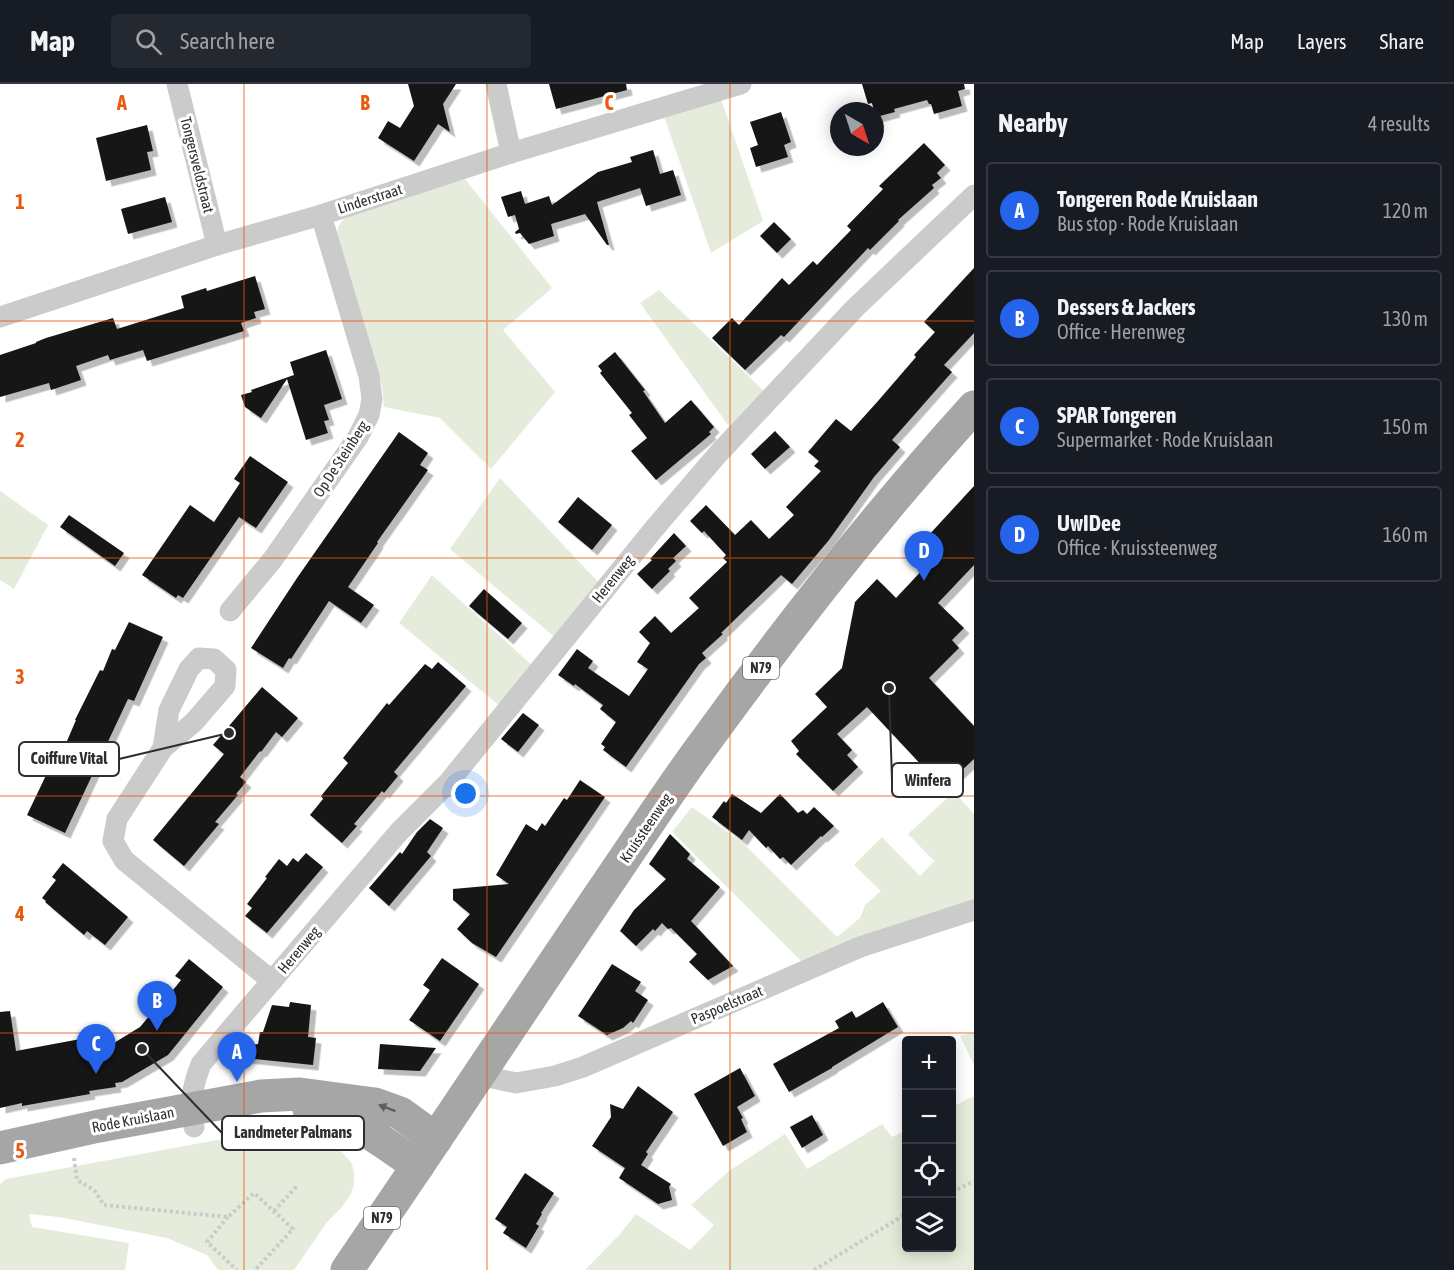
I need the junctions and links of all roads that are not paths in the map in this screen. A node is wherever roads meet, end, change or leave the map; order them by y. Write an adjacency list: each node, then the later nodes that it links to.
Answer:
1 (177, 84): 7 (street, Tongersveldstraat)
2 (496, 84): 4 (street)
3 (741, 84): 4 (street, Linderstraat)
4 (511, 153): 6 (street, Linderstraat)
5 (974, 195): 13 (street, Herenweg)
6 (321, 215): 7 (street, Linderstraat); 10 (street, Op De Steinberg)
7 (217, 245): 8 (street, Linderstraat)
8 (0, 317)
9 (974, 407): 14 (main road, Kruissteenweg / N79)
10 (230, 611)
11 (163, 748): 13 (street, Herenweg)
12 (974, 910): 14 (street, Paspoelstraat)
13 (272, 981): 15 (street, Herenweg)
14 (479, 1075): 16 (main road, Kruissteenweg / N79)
15 (192, 1118): 16 (main road, Rode Kruislaan, one-way to 15); 17 (main road, Rode Kruislaan); 18 (main road, Rode Kruislaan); 19 (main road, Rode Kruislaan)
16 (436, 1139): 19 (main road, Kruissteenweg / N79)
17 (0, 1148)
18 (0, 1161)
19 (418, 1166): 20 (main road, Kruissteenweg / N79)
20 (347, 1270)

